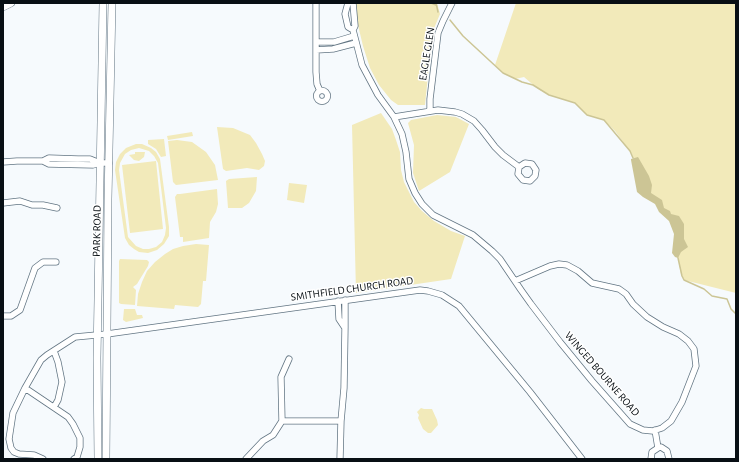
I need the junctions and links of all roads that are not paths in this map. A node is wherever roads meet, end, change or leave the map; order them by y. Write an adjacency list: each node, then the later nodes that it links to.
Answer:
1 (11, 3): 8 (main road)
2 (103, 3): 17 (main road, PARK ROAD)
3 (112, 3): 18 (main road, PARK ROAD)
4 (316, 3): 10 (street)
5 (348, 3): 9 (street, WINGED BOURNE ROAD)
6 (353, 3): 9 (street, WINGED BOURNE ROAD)
7 (452, 3): 14 (street, EAGLE GLEN)
8 (3, 7)
9 (353, 33): 10 (street); 11 (street, WINGED BOURNE ROAD)
10 (316, 42): 12 (street)
11 (356, 43): 12 (street); 15 (street, WINGED BOURNE ROAD)
12 (316, 50): 13 (street)
13 (320, 91)
14 (430, 110): 15 (street); 19 (street)
15 (394, 117): 23 (street, WINGED BOURNE ROAD)
16 (3, 162): 17 (street)
17 (100, 163): 18 (street); 29 (main road, PARK ROAD)
18 (109, 163): 28 (main road, PARK ROAD)
19 (519, 167)
20 (3, 203): 21 (street)
21 (57, 208)
22 (56, 262): 26 (street)
23 (515, 280): 36 (street, WINGED BOURNE ROAD); 36 (street)
24 (345, 300): 25 (street, SMITHFIELD CHURCH ROAD); 27 (street); 44 (street, SMITHFIELD CHURCH ROAD)
25 (338, 301): 27 (street); 28 (street, SMITHFIELD CHURCH ROAD)
26 (3, 316)
27 (345, 328): 35 (street)
28 (106, 334): 29 (street, SMITHFIELD CHURCH ROAD); 41 (main road, PARK ROAD)
29 (98, 335): 30 (street, SMITHFIELD CHURCH ROAD); 40 (main road, PARK ROAD)
30 (54, 351): 32 (street, SMITHFIELD CHURCH ROAD); 33 (street)
31 (289, 359): 34 (street)
32 (25, 388): 33 (street); 38 (street, SMITHFIELD CHURCH ROAD)
33 (54, 407): 39 (street)
34 (282, 421): 35 (street); 42 (street)
35 (341, 421): 43 (street)
36 (655, 430): 37 (street)
37 (658, 448): 45 (street); 46 (street)
38 (43, 459)
39 (74, 459)
40 (98, 459)
41 (106, 459)
42 (246, 459)
43 (340, 459)
44 (582, 459)
45 (651, 459)
46 (669, 459)

